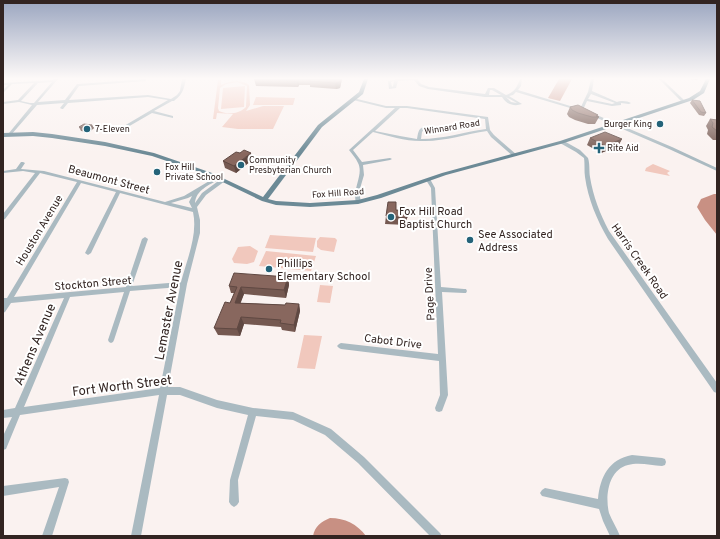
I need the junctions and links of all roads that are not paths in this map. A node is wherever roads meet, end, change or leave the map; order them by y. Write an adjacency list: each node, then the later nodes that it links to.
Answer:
1 (35, 104): 22 (street)
2 (40, 104): 22 (street)
3 (65, 104): 13 (street)
4 (166, 104): 15 (street)
5 (348, 104): 39 (main road)
6 (372, 104): 12 (street)
7 (561, 104): 14 (street)
8 (585, 104): 14 (street)
9 (608, 104): 10 (street)
10 (620, 104)
11 (674, 104): 17 (main road, Fox Hill Road)
12 (399, 107): 20 (street); 21 (street)
13 (62, 108)
14 (581, 110): 17 (street)
15 (152, 112): 16 (street); 18 (street)
16 (172, 118)
17 (612, 125): 24 (main road, Fox Hill Road); 30 (street); 33 (street)
18 (126, 127)
19 (423, 128): 23 (street)
20 (488, 130): 23 (street, Winnard Road); 25 (street)
21 (372, 131): 23 (street, Winnard Road); 28 (street)
22 (9, 134): 34 (main road, Fox Hill Road)
23 (419, 140)
24 (562, 142): 25 (main road, Fox Hill Road); 56 (street, Harris Creek Road)
25 (515, 155): 35 (main road, Fox Hill Road)
26 (390, 159): 28 (street)
27 (23, 163): 29 (street)
28 (361, 164): 40 (street)
29 (17, 170): 31 (street, Beaumont Street); 32 (street, Beaumont Street)
30 (717, 170)
31 (39, 171): 36 (street, Beaumont Street); 43 (street)
32 (3, 172)
33 (717, 174)
34 (221, 179): 37 (street); 39 (main road, Fox Hill Road); 42 (street)
35 (428, 180): 40 (main road, Fox Hill Road); 47 (street, Page Drive)
36 (80, 181): 38 (street, Beaumont Street); 51 (street, Houston Avenue)
37 (197, 191): 41 (street); 42 (street, Lemaster Avenue)
38 (118, 192): 41 (street, Beaumont Street); 45 (street)
39 (264, 200): 40 (main road, Fox Hill Road)
40 (358, 202)
41 (162, 203): 42 (street, Beaumont Street)
42 (194, 209): 46 (street, Lemaster Avenue)
43 (3, 218)
44 (145, 239): 48 (street)
45 (88, 254)
46 (184, 284): 48 (street, Stockton Street); 57 (street, Lemaster Avenue)
47 (439, 289): 49 (street); 55 (street, Page Drive)
48 (127, 290): 50 (street, Stockton Street); 53 (street)
49 (464, 291)
50 (68, 295): 51 (street, Stockton Street); 59 (street, Athens Avenue)
51 (6, 301): 52 (street, Houston Avenue)
52 (3, 310)
53 (111, 340)
54 (341, 346): 55 (street, Cabot Drive)
55 (441, 358): 58 (street, Page Drive)
56 (717, 389)
57 (164, 391): 59 (street, Fort Worth Street); 60 (street, Fort Worth Street); 69 (street, Lemaster Avenue)
58 (440, 408)
59 (18, 412): 61 (street, Fort Worth Street); 62 (street, Athens Avenue)
60 (253, 412): 66 (street); 70 (street, Fort Worth Street)
61 (3, 414)
62 (3, 446)
63 (662, 462): 67 (street)
64 (3, 491): 68 (street)
65 (545, 493): 67 (street)
66 (234, 502)
67 (603, 505): 71 (street)
68 (47, 536)
69 (136, 536)
70 (437, 536)
71 (615, 536)

